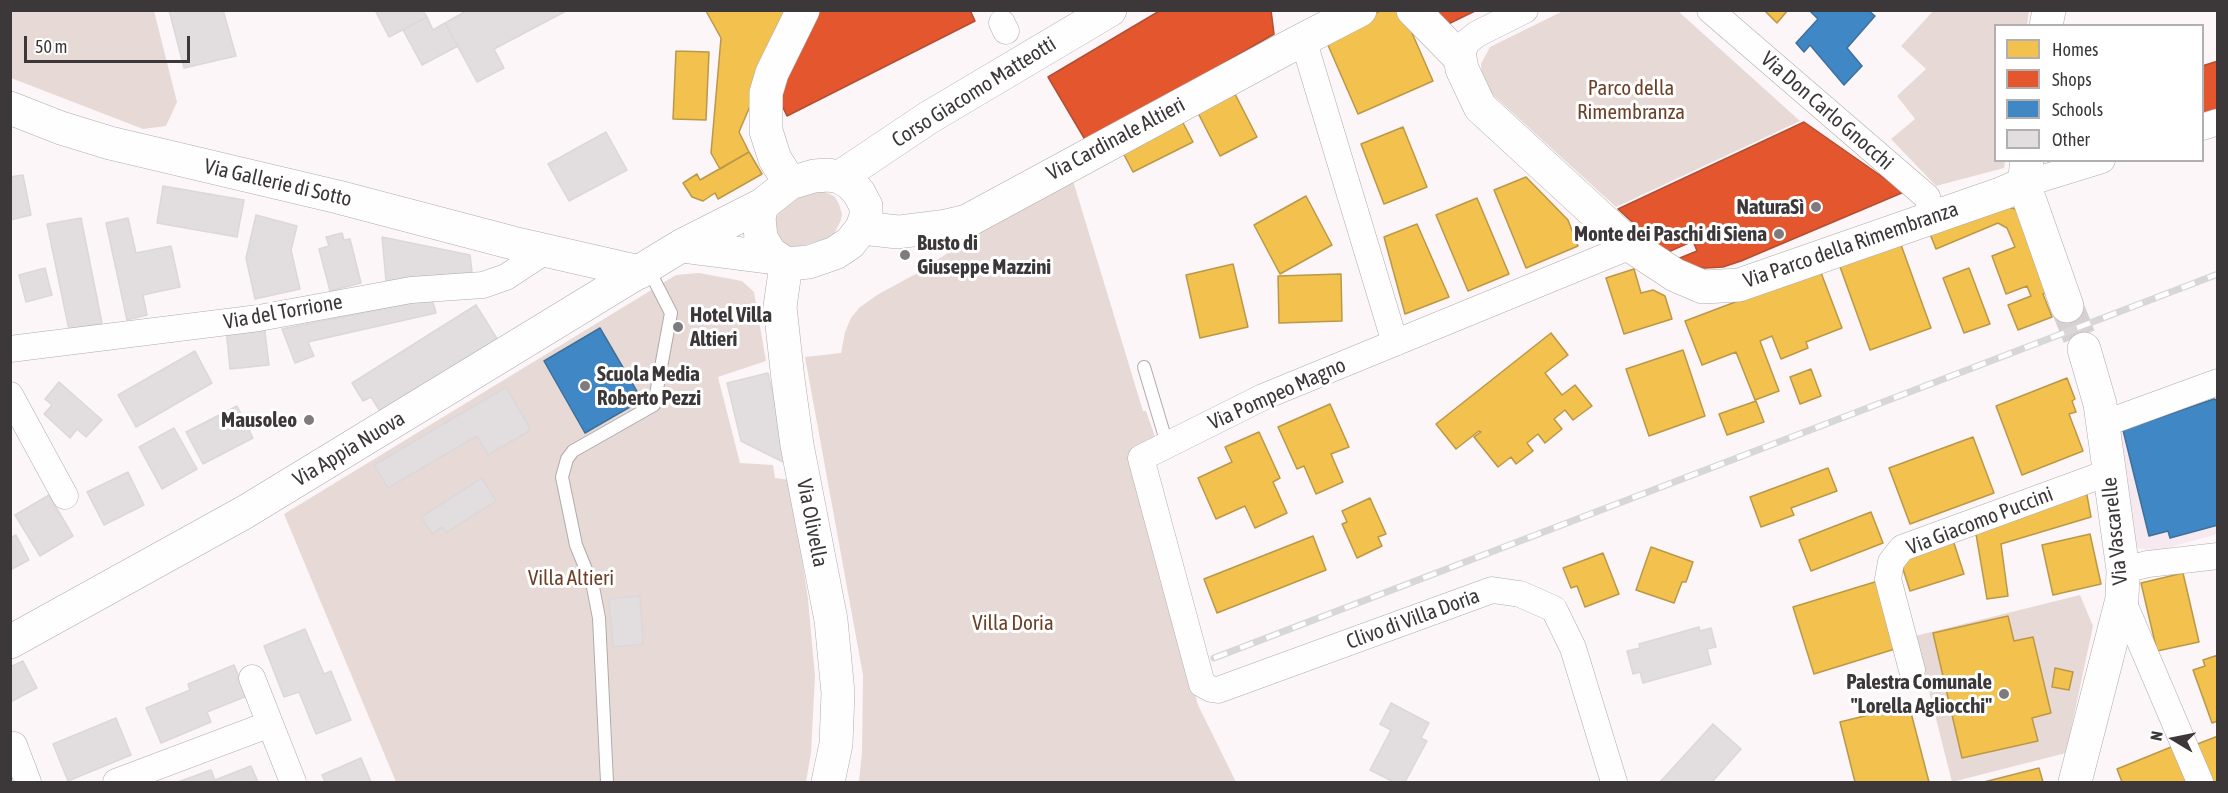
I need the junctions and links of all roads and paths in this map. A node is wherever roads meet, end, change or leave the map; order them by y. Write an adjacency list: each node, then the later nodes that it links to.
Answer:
1 (803, 10): 13 (main road)
2 (1110, 10): 12 (main road, Corso Giacomo Matteotti)
3 (1360, 10): 7 (main road, Via Cardinale Altieri)
4 (1413, 10): 8 (main road)
5 (1525, 10): 8 (street)
6 (1710, 10): 15 (street, Via Don Carlo Gnocchi)
7 (1303, 39): 16 (main road, Via Cardinale Altieri); 23 (street)
8 (1460, 58): 18 (main road, Via Parco della Rimembranza)
9 (10, 108): 19 (main road, Via Gallerie di Sotto)
10 (2089, 162): 11 (street)
11 (2025, 172): 15 (main road, Via Parco della Rimembranza); 22 (main road)
12 (840, 177): 13 (main road); 16 (main road)
13 (790, 183): 14 (main road)
14 (762, 205): 17 (main road, Via Appia Nuova); 20 (main road)
15 (1933, 217): 18 (main road, Via Parco della Rimembranza)
16 (862, 228): 20 (main road)
17 (681, 246): 20 (main road); 21 (main road, Via Appia Nuova)
18 (1631, 246): 23 (street, Via Pompeo Magno)
19 (548, 250): 21 (main road, Via Gallerie di Sotto); 24 (street, Via del Torrione)
20 (781, 261): 45 (main road, Via Olivella)
21 (643, 269): 35 (main road, Via Appia Nuova); 44 (lane)
22 (2067, 306)
23 (1395, 343): 30 (street, Via Pompeo Magno)
24 (10, 349)
25 (2084, 349): 29 (main road, Via Vascarelle)
26 (1144, 367): 30 (lane)
27 (2217, 382): 29 (street)
28 (10, 395): 32 (street)
29 (2103, 424): 31 (main road, Via Vascarelle)
30 (1167, 444): 38 (street, Via Pompeo Magno)
31 (2110, 472): 34 (main road, Via Vascarelle); 36 (street, Via Giacomo Puccini)
32 (65, 496)
33 (2217, 556): 34 (street)
34 (2122, 584): 47 (main road, Via Vascarelle); 48 (street)
35 (10, 642)
36 (1912, 670)
37 (252, 678): 39 (street)
38 (1202, 684): 46 (street, Clivo di Villa Doria)
39 (270, 724): 42 (street); 43 (street)
40 (14, 745): 41 (street)
41 (28, 783)
42 (116, 783)
43 (292, 783)
44 (607, 783)
45 (828, 783)
46 (1614, 783)
47 (2075, 783)
48 (2200, 783)

